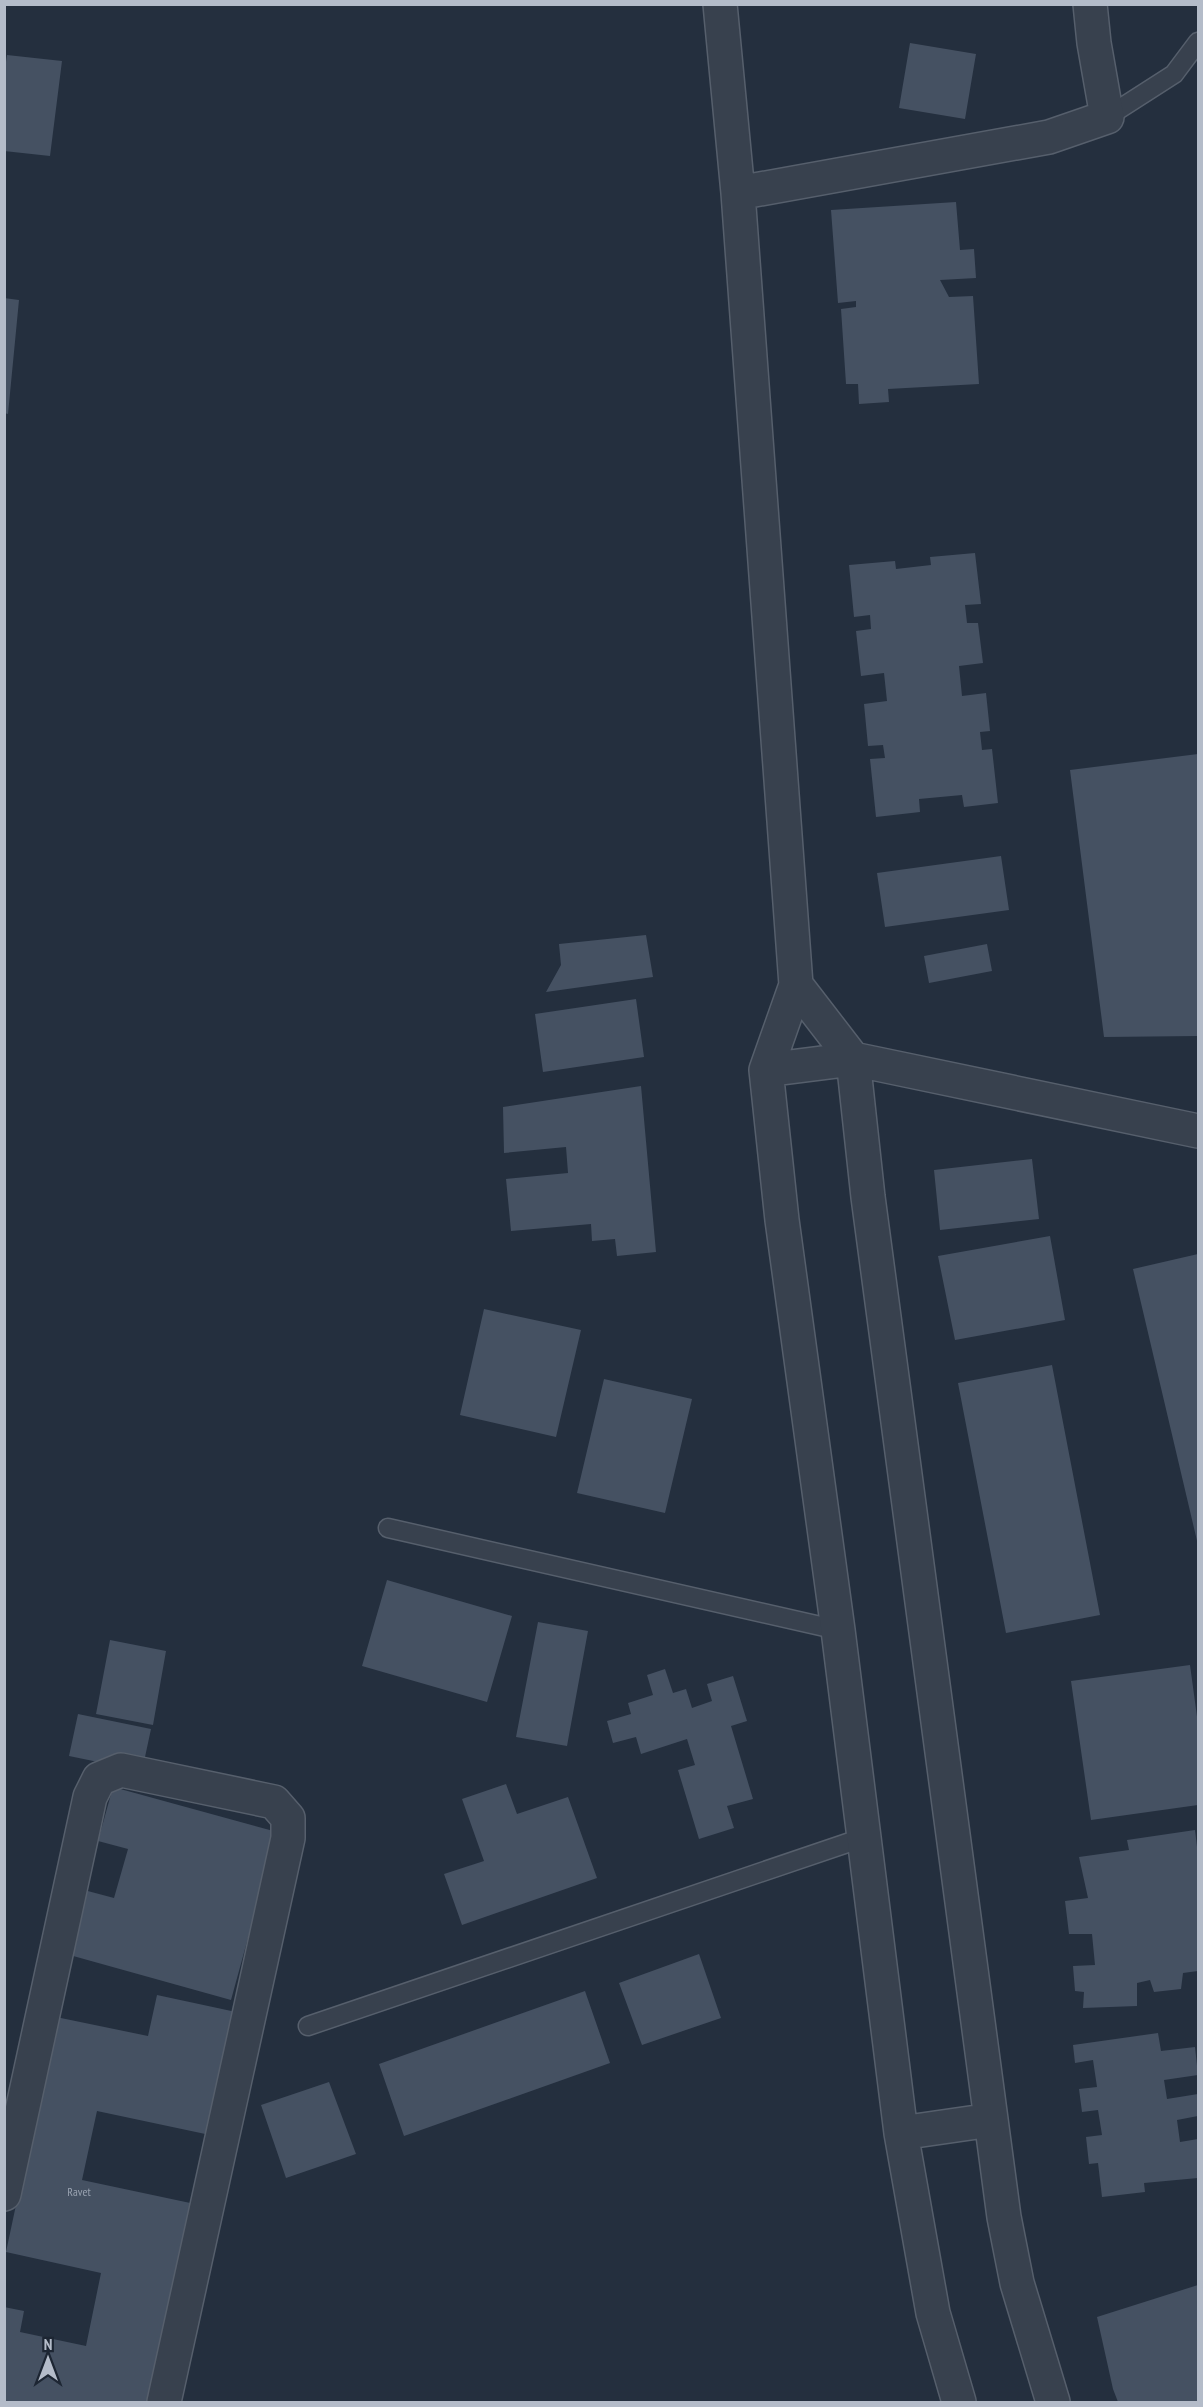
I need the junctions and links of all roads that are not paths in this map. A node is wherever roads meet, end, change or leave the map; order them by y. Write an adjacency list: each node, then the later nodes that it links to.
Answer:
1 (720, 4): 5 (street)
2 (1090, 4): 4 (street)
3 (1198, 42): 4 (lane)
4 (1107, 117): 5 (street)
5 (738, 194): 6 (street)
6 (796, 985): 7 (street); 8 (street)
7 (853, 1059): 8 (street); 9 (street); 14 (street)
8 (766, 1070): 11 (street)
9 (1198, 1131)
10 (388, 1528): 11 (lane)
11 (838, 1630): 12 (street)
12 (865, 1837): 13 (lane); 15 (street)
13 (308, 2026)
14 (991, 2120): 15 (street); 19 (street)
15 (901, 2133): 18 (street)
16 (4, 2194): 17 (street)
17 (164, 2403)
18 (959, 2403)
19 (1053, 2403)

